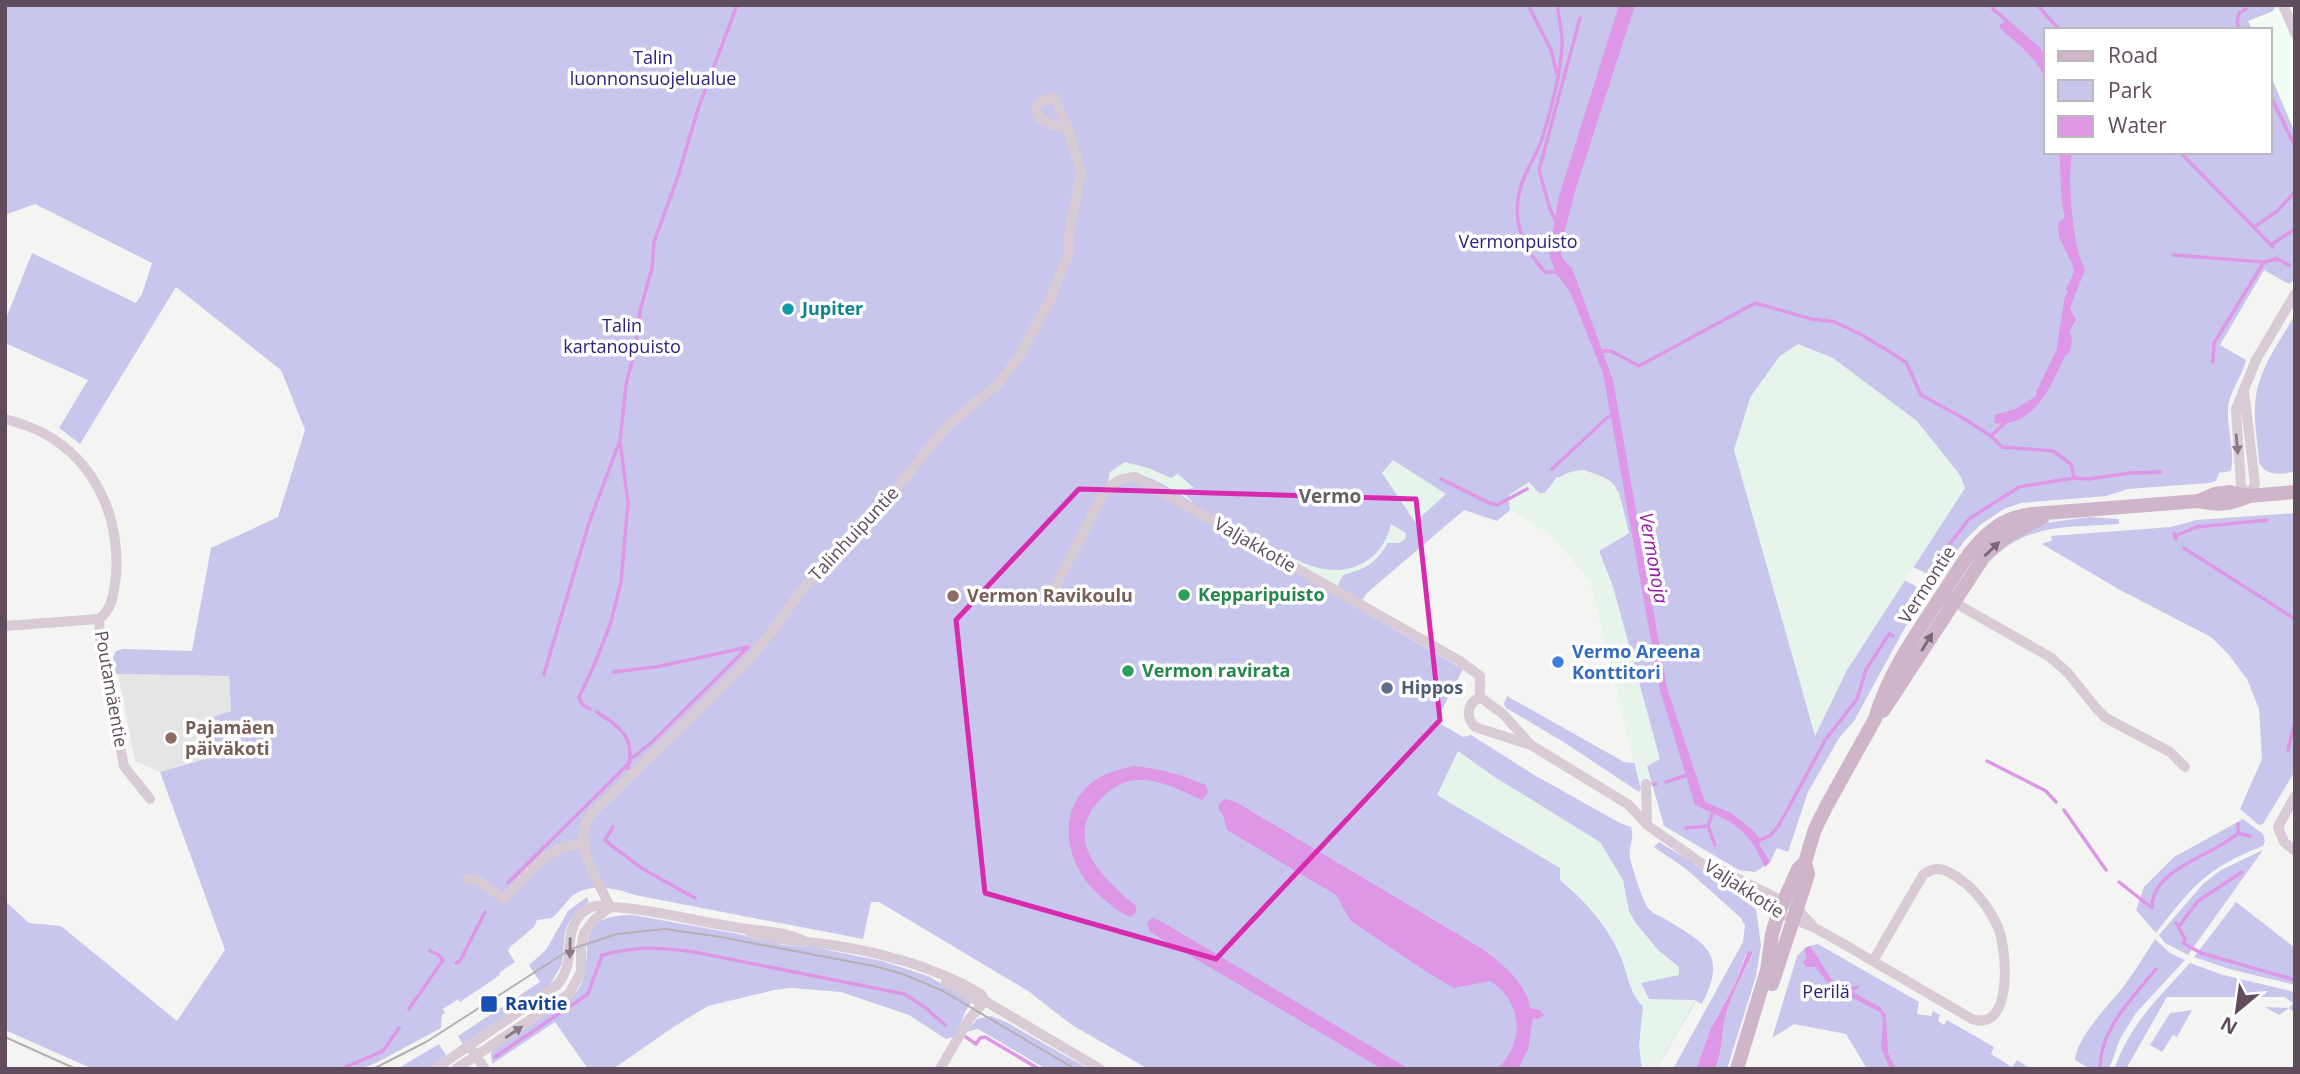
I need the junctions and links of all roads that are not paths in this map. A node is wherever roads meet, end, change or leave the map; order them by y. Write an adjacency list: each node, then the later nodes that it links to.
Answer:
1 (2283, 5): 2 (street)
2 (2295, 33)
3 (1068, 129): 19 (street, Talinhuipuntie)
4 (2295, 294): 7 (street)
5 (5, 419): 10 (street, Poutamäentie)
6 (2295, 492): 7 (main road, Vermontie)
7 (2249, 496): 9 (main road, Vermontie)
8 (1055, 587): 12 (street, Valjakkotie)
9 (1948, 598): 14 (street); 23 (main road, Vermontie)
10 (99, 619): 11 (street); 17 (street, Poutamäentie)
11 (5, 626)
12 (1480, 697): 13 (street, Valjakkotie); 13 (street, Valjakkotie)
13 (1531, 745): 18 (street, Valjakkotie)
14 (2185, 767)
15 (1646, 784): 18 (street)
16 (2295, 796): 20 (street)
17 (150, 799)
18 (1647, 825): 23 (street, Valjakkotie)
19 (583, 844): 21 (street); 22 (street)
20 (2295, 851)
21 (467, 879)
22 (610, 908): 25 (street); 26 (street, one-way to 26); 27 (street, one-way to 22)
23 (1787, 911): 24 (street, Valjakkotie); 33 (main road, Vermontie); 34 (main road, Vermontie)
24 (1873, 961): 24 (street, Valjakkotie)
25 (985, 1001): 31 (street); 32 (street)
26 (469, 1045): 27 (street); 28 (street)
27 (476, 1056): 29 (street); 30 (street)
28 (435, 1069)
29 (456, 1069)
30 (485, 1069)
31 (940, 1069)
32 (1100, 1069)
33 (1737, 1069)
34 (1746, 1069)

